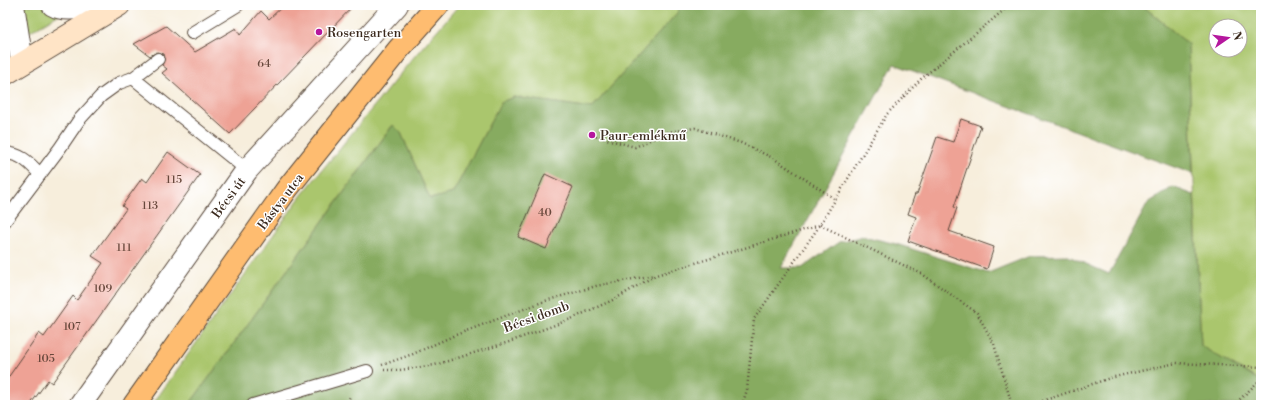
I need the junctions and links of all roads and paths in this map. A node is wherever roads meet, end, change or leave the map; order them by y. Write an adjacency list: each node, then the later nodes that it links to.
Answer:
1 (12, 5): 11 (street)
2 (53, 5): 3 (street)
3 (98, 5)
4 (119, 5): 11 (street)
5 (238, 5): 9 (lane)
6 (397, 5): 15 (street, Bécsi út)
7 (438, 5): 25 (main road, Bástya utca)
8 (1010, 5): 17 (path)
9 (192, 33)
10 (158, 59): 12 (lane)
11 (14, 68)
12 (133, 78): 15 (lane); 16 (lane)
13 (592, 135): 17 (path)
14 (5, 153): 16 (lane)
15 (247, 170): 24 (street, Bécsi út)
16 (40, 174): 18 (lane)
17 (835, 199): 19 (path)
18 (5, 221)
19 (820, 225): 20 (path, Bécsi domb); 27 (path); 28 (path)
20 (656, 275): 22 (path); 22 (path, Bécsi domb)
21 (1261, 367): 29 (path)
22 (367, 371): 26 (lane)
23 (1261, 379): 30 (path)
24 (80, 405)
25 (134, 405)
26 (252, 405)
27 (742, 405)
28 (1012, 405)
29 (1031, 405)
30 (1234, 405)

